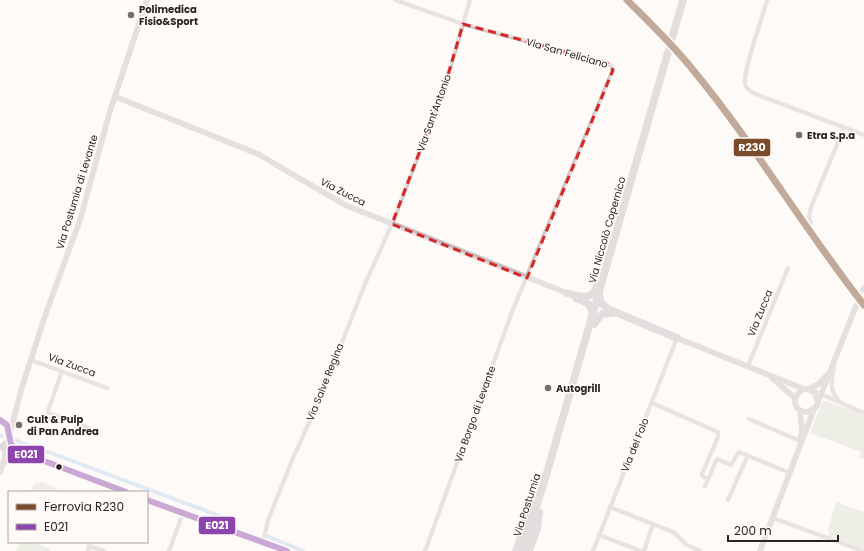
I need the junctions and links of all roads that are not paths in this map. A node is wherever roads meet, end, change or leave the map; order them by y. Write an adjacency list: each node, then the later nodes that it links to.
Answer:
1 (147, 0): 7 (street, Via Postumia di Levante)
2 (395, 0): 6 (street, Via San Feliciano)
3 (470, 0): 6 (street, Via Sant'Antonio)
4 (683, 0): 12 (highway, Via Niccolò Copernico)
5 (768, 0): 8 (street)
6 (463, 24): 11 (street, Via Sant'Antonio); 14 (street, Via San Feliciano)
7 (116, 97): 11 (street, Via Zucca); 22 (street, Via Postumia di Levante)
8 (844, 128): 9 (street); 10 (street)
9 (864, 135)
10 (811, 223)
11 (392, 224): 14 (street, Via Zucca); 61 (street, Via Salve Regina)
12 (611, 252): 15 (highway, Via Niccolò Copernico); 16 (highway)
13 (788, 268): 24 (street, Via Zucca)
14 (527, 278): 16 (street, Via Zucca); 66 (street, Via Borgo di Levante)
15 (599, 293): 18 (highway); 19 (highway, Via Niccolò Copernico)
16 (567, 294): 19 (highway)
17 (856, 306): 23 (street)
18 (619, 314): 20 (highway); 21 (highway)
19 (592, 319): 21 (highway, Via Niccolò Copernico)
20 (677, 338): 24 (street); 31 (street, Via del Folo)
21 (581, 356): 47 (highway, Via Niccolò Copernico)
22 (31, 360): 25 (street, Via Zucca); 35 (street, Via Postumia di Levante)
23 (835, 360): 28 (street); 29 (street); 32 (street)
24 (748, 366): 26 (street)
25 (62, 371): 27 (street, Via Zucca); 39 (street)
26 (767, 373): 28 (street); 30 (street)
27 (107, 388)
28 (808, 390): 29 (street); 30 (street); 33 (street)
29 (821, 395): 32 (street); 33 (street)
30 (794, 398): 34 (street)
31 (652, 403): 51 (street); 56 (street, Via del Folo)
32 (843, 404): 33 (street); 36 (street)
33 (816, 405): 34 (street); 42 (street)
34 (800, 411): 40 (street)
35 (16, 412): 38 (street); 41 (street, Via Postumia di Levante)
36 (864, 413)
37 (749, 418): 40 (street)
38 (2, 421): 41 (main road)
39 (94, 430)
40 (800, 441): 42 (street)
41 (4, 444): 43 (main road); 44 (main road); 46 (street, Via Postumia di Levante)
42 (799, 452): 49 (street)
43 (17, 453): 44 (main road); 46 (street)
44 (25, 455): 53 (main road)
45 (748, 455): 49 (street); 51 (street); 55 (street)
46 (4, 462): 48 (street, Via Postumia di Levante)
47 (550, 466): 50 (highway, Via Postumia)
48 (0, 472)
49 (790, 473): 58 (street)
50 (546, 476): 67 (highway); 68 (highway, Via Postumia); 69 (highway)
51 (708, 479): 52 (street)
52 (705, 486)
53 (123, 491)
54 (148, 500): 57 (main road)
55 (728, 500)
56 (610, 507): 59 (street); 60 (street, Via del Folo)
57 (183, 513): 61 (main road); 64 (street)
58 (773, 518): 73 (street); 74 (street)
59 (653, 524): 71 (street); 72 (street)
60 (600, 535): 70 (street, Via del Folo); 71 (street)
61 (263, 542): 65 (main road)
62 (88, 551): 63 (street)
63 (104, 551)
64 (169, 551)
65 (287, 551)
66 (425, 551)
67 (516, 551)
68 (522, 551)
69 (529, 551)
70 (593, 551)
71 (642, 551)
72 (700, 551)
73 (760, 551)
74 (863, 551)

